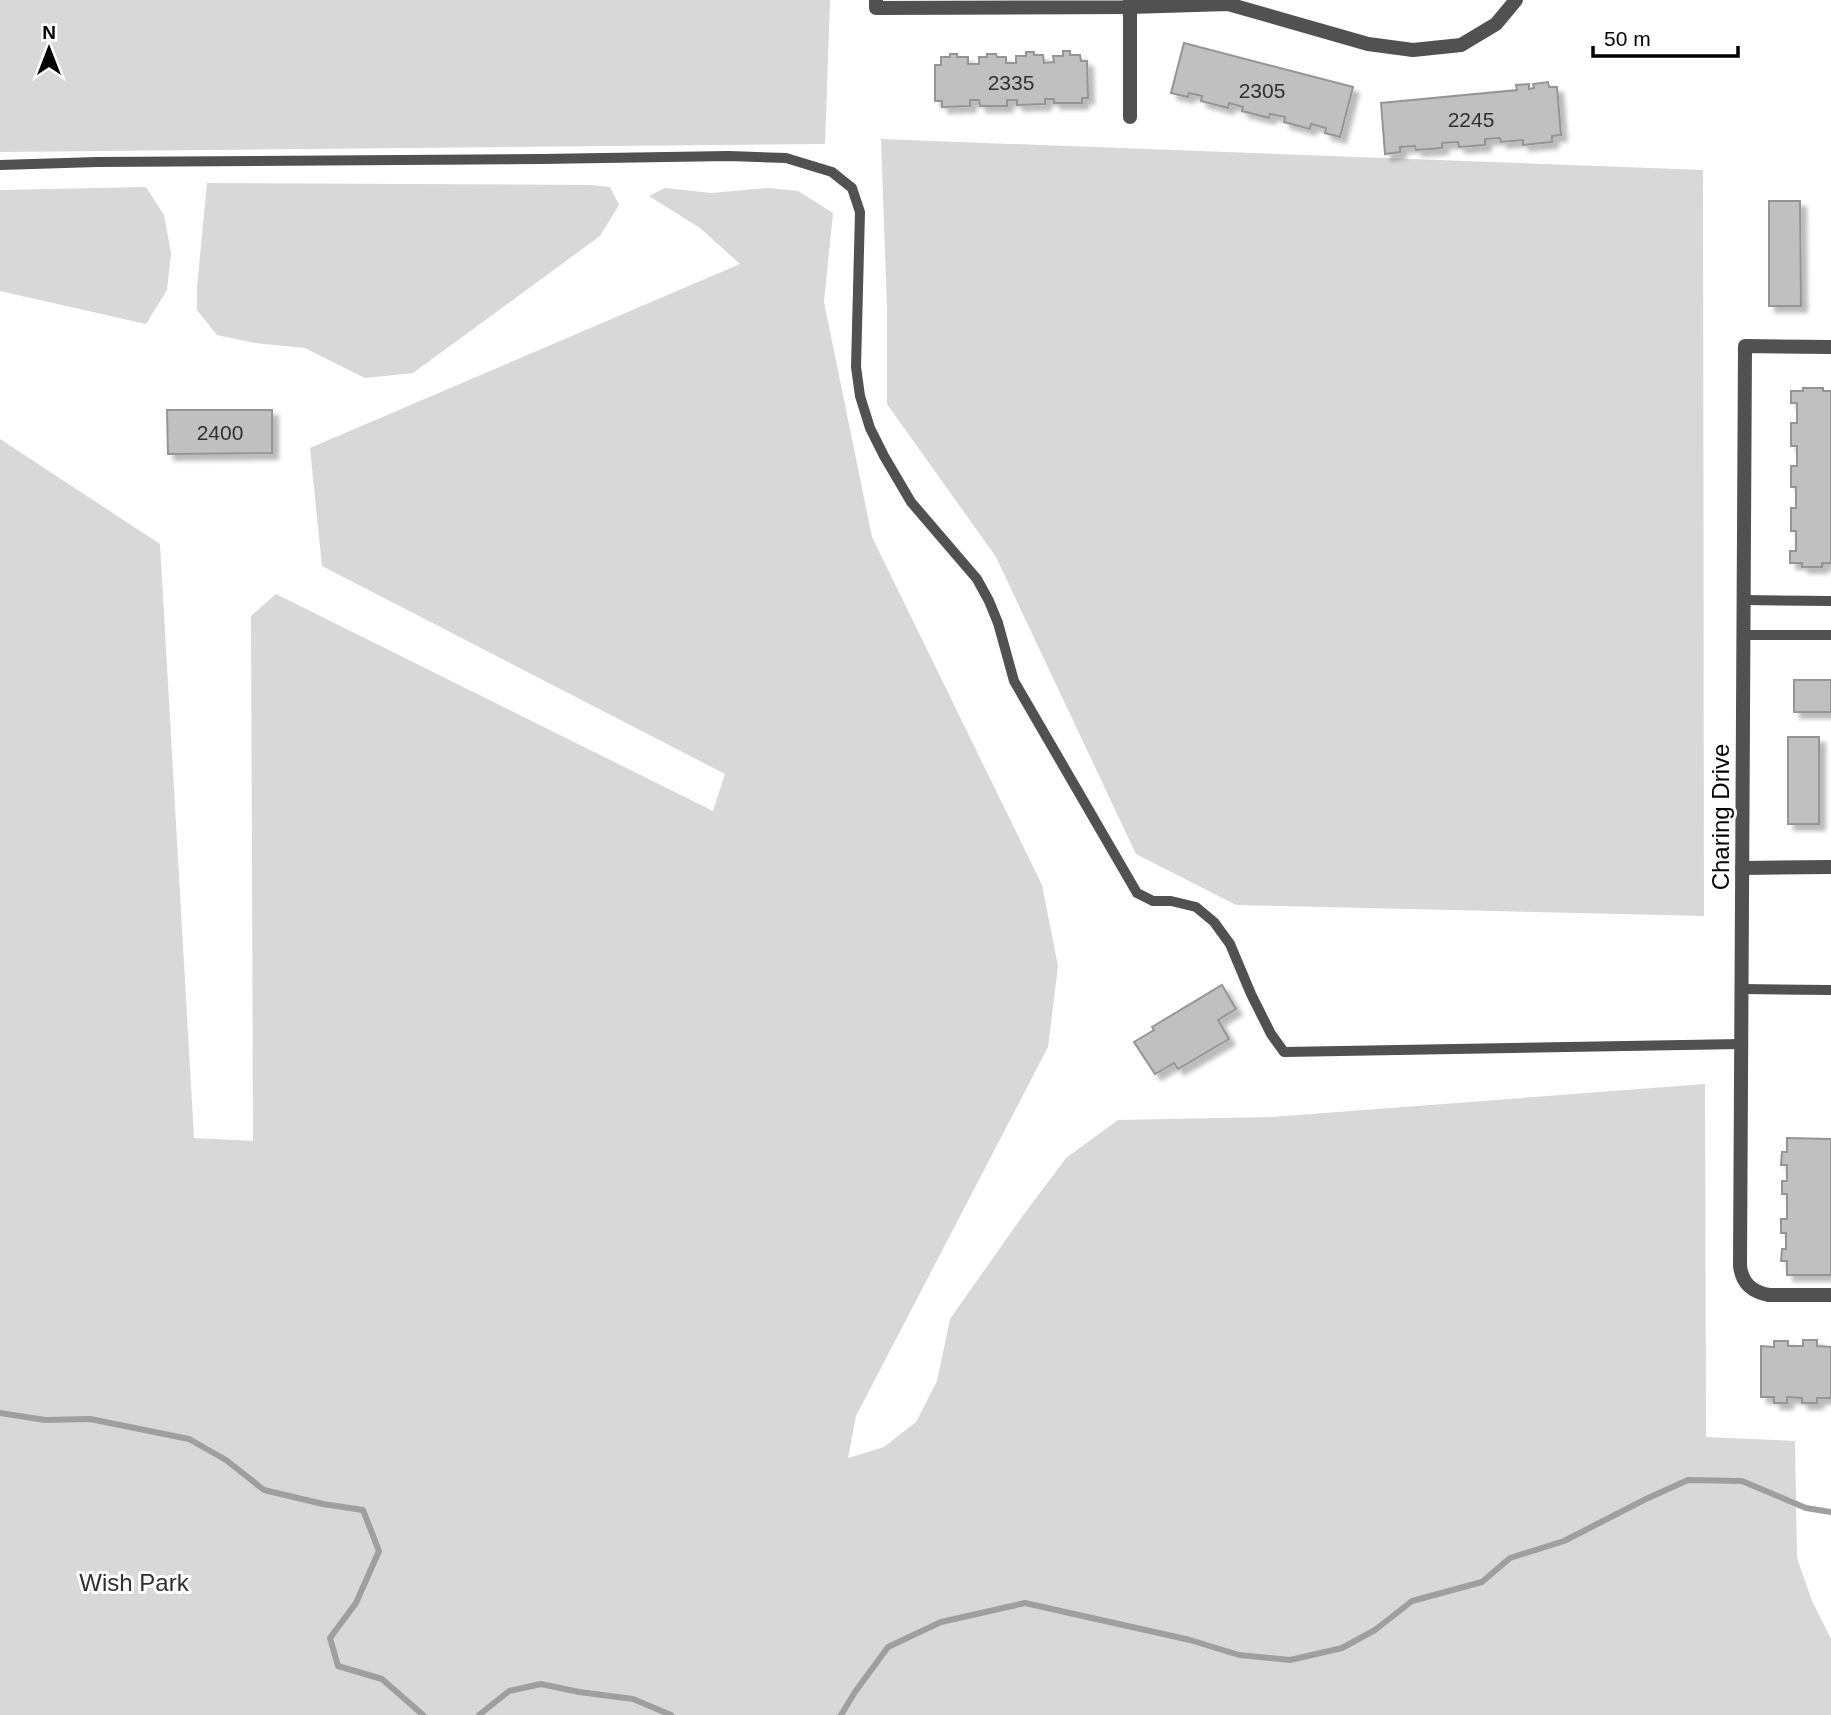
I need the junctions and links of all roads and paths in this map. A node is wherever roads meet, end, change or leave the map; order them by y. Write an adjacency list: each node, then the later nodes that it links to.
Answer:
1 (1516, 0): 2 (street)
2 (1130, 3): 3 (street); 4 (street)
3 (876, 4)
4 (1130, 117)
5 (0, 165): 15 (lane)
6 (1831, 346): 7 (street, Charing Drive)
7 (1744, 600): 8 (lane); 9 (street, Charing Drive)
8 (1831, 601)
9 (1743, 635): 10 (lane); 12 (street, Charing Drive)
10 (1831, 635)
11 (1831, 867): 12 (street)
12 (1742, 868): 13 (street, Charing Drive)
13 (1742, 989): 14 (lane); 15 (street, Charing Drive)
14 (1831, 990)
15 (1741, 1044): 16 (street, Charing Drive)
16 (1831, 1296)

